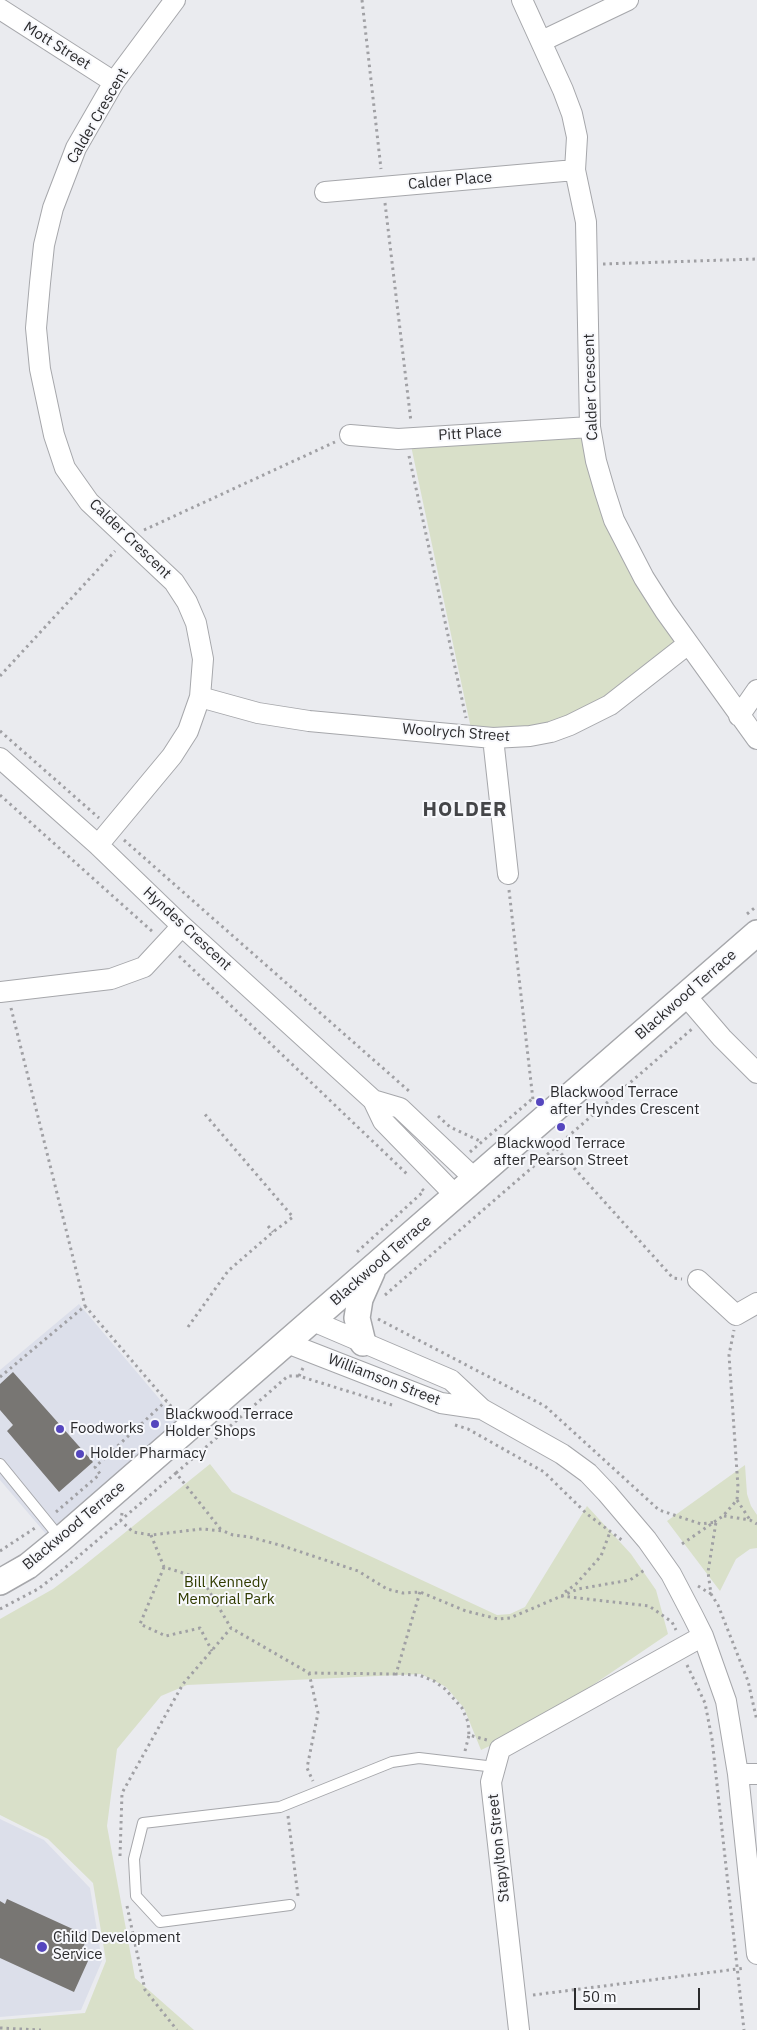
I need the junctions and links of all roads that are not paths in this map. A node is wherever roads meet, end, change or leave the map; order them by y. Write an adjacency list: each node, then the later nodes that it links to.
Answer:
1 (175, 0): 6 (street, Calder Crescent)
2 (522, 0): 5 (street, Calder Crescent)
3 (628, 0): 5 (street)
4 (0, 9): 6 (street, Mott Street)
5 (542, 41): 7 (street, Calder Crescent)
6 (114, 82): 13 (street, Calder Crescent)
7 (575, 170): 8 (street, Calder Place); 9 (street, Calder Crescent)
8 (326, 192)
9 (590, 427): 10 (street, Pitt Place); 11 (street, Calder Crescent)
10 (350, 435)
11 (688, 644): 14 (street, Calder Crescent); 15 (street, Woolrych Street)
12 (757, 690): 14 (street)
13 (200, 697): 15 (street, Woolrych Street); 18 (street, Calder Crescent)
14 (739, 716): 16 (street, Calder Crescent)
15 (493, 738): 19 (street)
16 (757, 740)
17 (0, 758): 18 (street, Hyndes Crescent)
18 (98, 845): 20 (street, Hyndes Crescent)
19 (508, 874)
20 (182, 926): 22 (street); 25 (street, Hyndes Crescent)
21 (757, 934): 23 (street, Blackwood Terrace)
22 (3, 992)
23 (686, 996): 24 (street); 26 (street, Blackwood Terrace)
24 (757, 1073)
25 (373, 1100): 26 (street, Hyndes Crescent); 27 (street, Hyndes Crescent)
26 (475, 1179): 27 (street, Blackwood Terrace)
27 (456, 1196): 28 (street, Blackwood Terrace)
28 (374, 1267): 31 (street, Blackwood Terrace); 32 (street)
29 (698, 1280): 30 (street)
30 (757, 1303)
31 (313, 1321): 32 (street, Williamson Street); 33 (street, Blackwood Terrace)
32 (361, 1332): 34 (street, Williamson Street)
33 (288, 1343): 34 (street, Williamson Street); 36 (street, Blackwood Terrace)
34 (482, 1409): 38 (street, Williamson Street)
35 (0, 1464): 36 (lane)
36 (53, 1530): 37 (street, Blackwood Terrace)
37 (0, 1582)
38 (703, 1636): 39 (street); 40 (street, Williamson Street)
39 (498, 1758): 41 (lane); 43 (street, Stapylton Street)
40 (748, 1774): 42 (street, Williamson Street)
41 (290, 1905)
42 (752, 1961)
43 (519, 2030)

